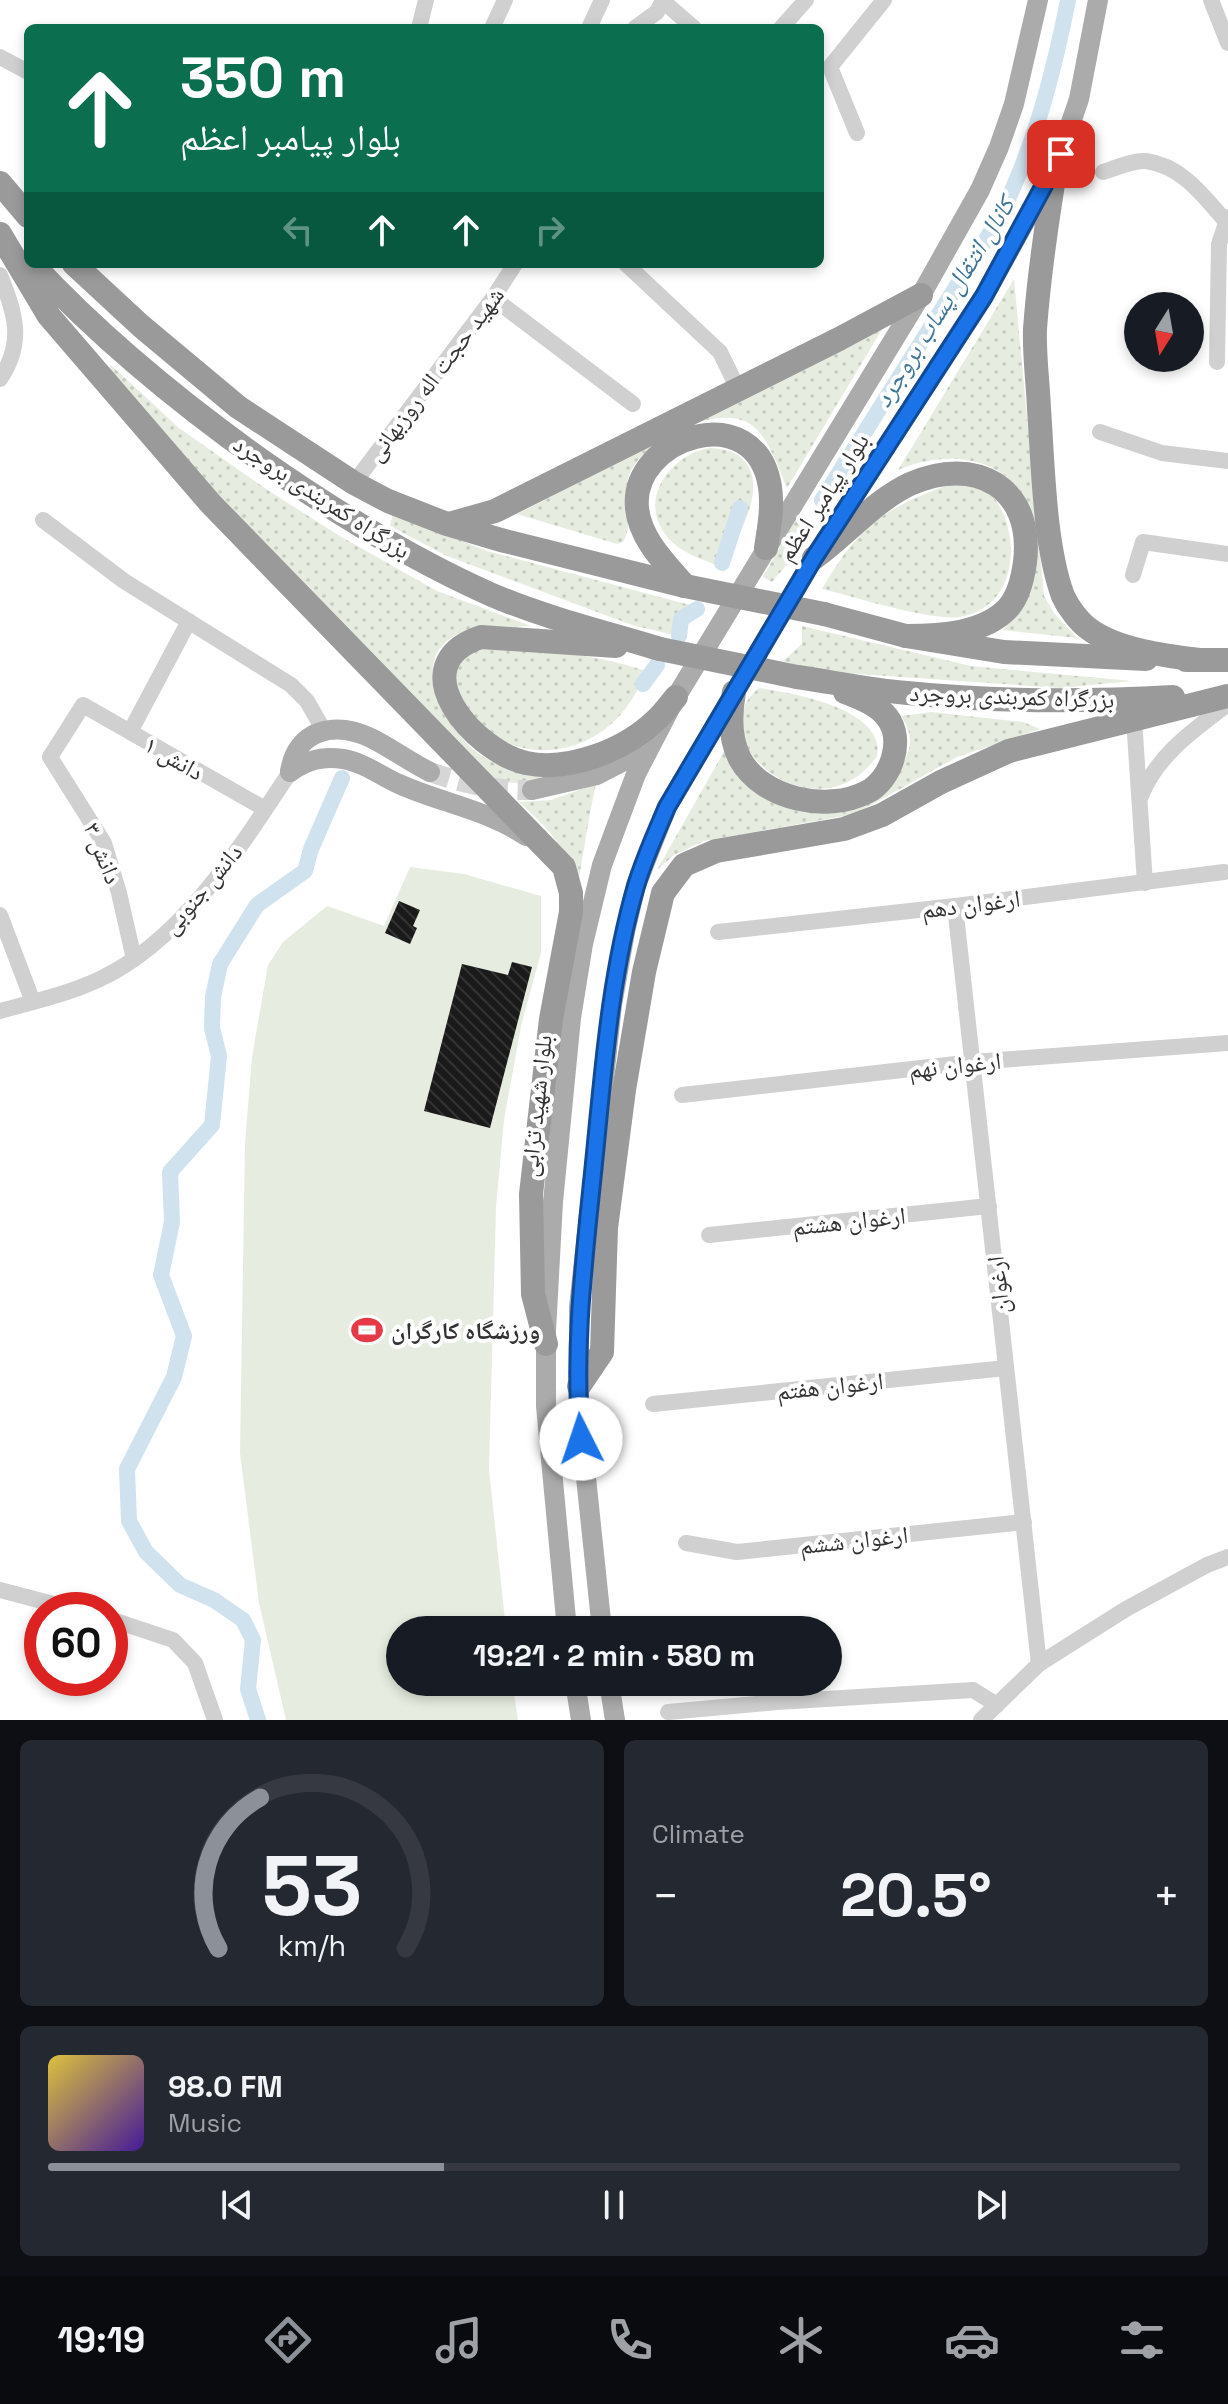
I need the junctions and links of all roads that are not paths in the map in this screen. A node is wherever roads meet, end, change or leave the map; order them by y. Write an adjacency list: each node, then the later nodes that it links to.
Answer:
1 (426, 0): 10 (street)
2 (505, 0): 11 (street)
3 (602, 0): 12 (street)
4 (806, 0): 15 (street)
5 (884, 0): 19 (street)
6 (1038, 0): 32 (main road, بلوار پیامبر اعظم)
7 (1098, 0): 20 (main road, بلوار پیامبر اعظم)
8 (1211, 0): 16 (street)
9 (664, 1): 13 (street); 14 (street)
10 (420, 24)
11 (494, 24)
12 (591, 24)
13 (640, 24)
14 (690, 24)
15 (785, 24)
16 (1228, 43)
17 (0, 57): 18 (street)
18 (24, 70)
19 (857, 133)
20 (1056, 166): 45 (main road, بلوار پیامبر اعظم); 52 (highway)
21 (1103, 172): 24 (street)
22 (0, 183): 23 (highway)
23 (24, 211)
24 (1227, 221): 34 (street)
25 (0, 232): 26 (highway, بزرگراه کمربندی بروجرد); 69 (highway)
26 (24, 256)
27 (36, 268): 51 (highway, بزرگراه کمربندی بروجرد)
28 (78, 268): 40 (highway, بزرگراه کمربندی بروجرد)
29 (512, 268): 33 (street, شهید حجت اله روزبهانی)
30 (630, 268): 36 (street)
31 (0, 275): 35 (street)
32 (921, 295): 36 (highway); 43 (main road, بلوار پیامبر اعظم)
33 (493, 298): 37 (street); 40 (street, شهید حجت اله روزبهانی)
34 (1217, 362)
35 (0, 379)
36 (738, 389): 42 (highway)
37 (633, 404)
38 (1100, 432): 39 (street)
39 (1228, 461)
40 (354, 483): 42 (highway, بزرگراه کمربندی بروجرد)
41 (43, 520): 49 (street)
42 (447, 524): 47 (highway, بزرگراه کمربندی بروجرد)
43 (766, 548): 47 (highway); 48 (main road, بلوار پیامبر اعظم)
44 (1228, 554): 46 (street)
45 (814, 558): 50 (highway); 55 (main road, بلوار پیامبر اعظم)
46 (1133, 575)
47 (685, 586): 50 (highway, بزرگراه کمربندی بروجرد, bridge)
48 (723, 619): 57 (main road, بلوار شهید ترابی)
49 (189, 621): 60 (street); 61 (street)
50 (906, 636): 52 (highway, بزرگراه کمربندی بروجرد)
51 (660, 649): 54 (highway, bridge); 57 (highway)
52 (1200, 660): 53 (highway, بزرگراه کمربندی بروجرد)
53 (1228, 660)
54 (797, 677): 55 (highway); 56 (highway, بزرگراه کمربندی بروجرد)
55 (734, 692): 85 (main road)
56 (1228, 695): 59 (highway)
57 (676, 697): 62 (main road, بلوار شهید ترابی)
58 (1228, 704): 67 (street)
59 (1134, 719): 67 (street); 85 (highway)
60 (324, 731): 64 (main road); 65 (main road)
61 (130, 732): 63 (street, دانش ۱); 68 (street, دانش ۱)
62 (649, 748): 66 (main road); 83 (main road, بلوار شهید ترابی)
63 (50, 757): 75 (street, دانش ۳)
64 (290, 772): 68 (street, دانش جنوبی); 69 (main road)
65 (430, 772)
66 (532, 790)
67 (1139, 801): 71 (street)
68 (265, 809): 75 (street, دانش جنوبی)
69 (559, 861): 83 (highway)
70 (1224, 872): 71 (street, ارغوان دهم)
71 (1145, 883): 72 (street, ارغوان دهم)
72 (955, 906): 74 (street, ارغوان دهم); 79 (street, ارغوان)
73 (0, 915): 76 (street)
74 (718, 932)
75 (134, 959): 76 (street, دانش جنوبی)
76 (33, 1002): 77 (street, دانش جنوبی)
77 (0, 1011)
78 (1228, 1043): 79 (street, ارغوان نهم)
79 (973, 1062): 80 (street, ارغوان نهم); 81 (street, ارغوان)
80 (682, 1095)
81 (989, 1206): 82 (street, ارغوان هشتم); 84 (street, ارغوان)
82 (709, 1235)
83 (546, 1344): 92 (main road, بلوار شهید ترابی)
84 (1006, 1368): 86 (street, ارغوان هفتم); 87 (street, ارغوان)
85 (579, 1386): 93 (main road)
86 (653, 1404)
87 (1024, 1522): 88 (street, ارغوان ششم); 95 (street, ارغوان)
88 (686, 1543)
89 (1228, 1557): 95 (street)
90 (0, 1590): 91 (street)
91 (24, 1596)
92 (566, 1616)
93 (600, 1616)
94 (128, 1625): 101 (street)
95 (1039, 1664): 99 (street)
96 (577, 1696): 102 (main road)
97 (611, 1696): 103 (main road)
98 (777, 1702): 99 (street); 100 (street); 104 (street)
99 (997, 1705): 105 (street)
100 (668, 1712)
101 (215, 1720)
102 (581, 1720)
103 (615, 1720)
104 (778, 1720)
105 (981, 1720)

